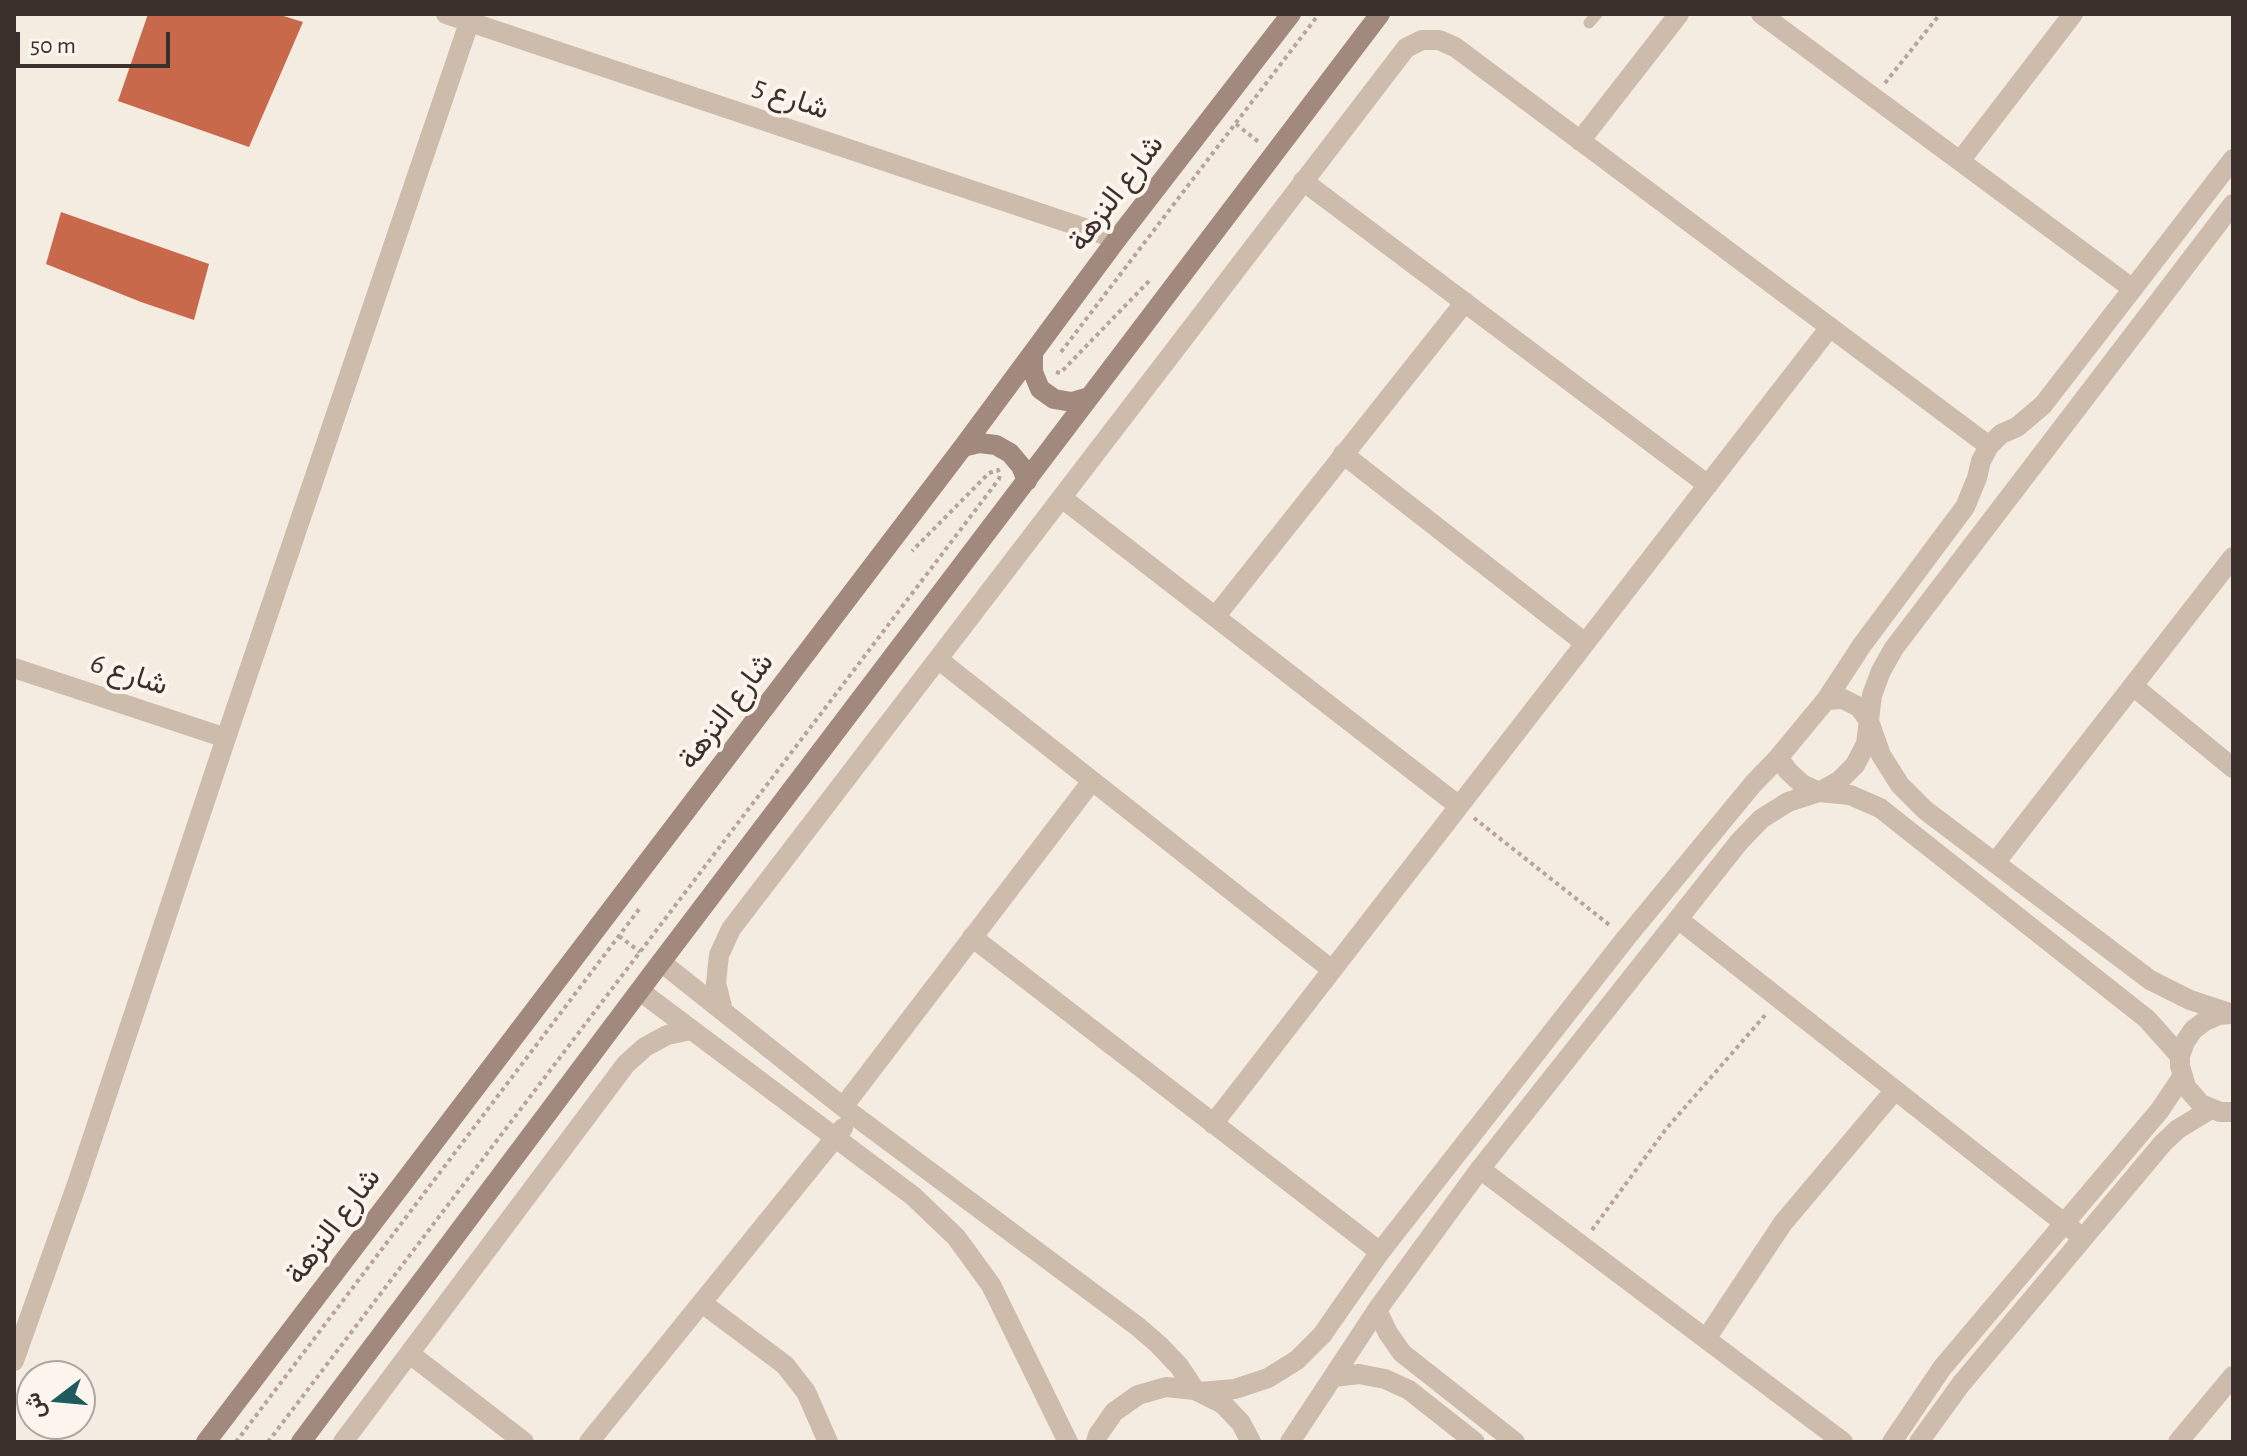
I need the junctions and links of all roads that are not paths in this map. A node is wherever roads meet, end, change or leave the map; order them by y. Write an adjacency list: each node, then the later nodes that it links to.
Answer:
1 (446, 14): 7 (street, شارع 5)
2 (1291, 14): 13 (main road, شارع النزهة)
3 (1380, 14): 18 (main road)
4 (1679, 14): 8 (street)
5 (1761, 14): 10 (street)
6 (2073, 14): 10 (street)
7 (471, 18): 13 (street, شارع 5); 37 (street)
8 (1580, 141): 11 (street); 16 (street)
9 (2233, 159): 14 (street)
10 (1960, 161): 14 (street)
11 (1303, 181): 15 (street); 28 (street)
12 (2233, 204): 22 (street)
13 (1117, 239): 17 (main road, شارع النزهة)
14 (2133, 289): 19 (street)
15 (1465, 302): 23 (street); 26 (street)
16 (1830, 327): 20 (street); 26 (street)
17 (1033, 354): 18 (main road); 21 (main road, شارع النزهة)
18 (1089, 397): 25 (main road)
19 (2017, 427): 20 (street); 22 (street)
20 (1989, 446): 24 (street)
21 (963, 447): 25 (main road); 70 (main road, شارع النزهة)
22 (2043, 452): 27 (street)
23 (1343, 454): 30 (street); 31 (street)
24 (1977, 478): 27 (street); 35 (street)
25 (1027, 481): 46 (main road)
26 (1708, 485): 31 (street)
27 (2009, 497): 36 (street)
28 (1062, 498): 30 (street); 32 (street)
29 (2233, 557): 34 (street)
30 (1215, 617): 42 (street)
31 (1585, 643): 42 (street)
32 (939, 660): 40 (street); 49 (street)
33 (14, 668): 37 (street, شارع 6)
34 (2133, 686): 39 (street); 43 (street)
35 (1826, 700): 36 (street); 38 (street)
36 (1869, 721): 41 (street); 43 (street)
37 (226, 738): 66 (street)
38 (1778, 758): 41 (street); 61 (street)
39 (2233, 768)
40 (1092, 781): 45 (street); 47 (street)
41 (1819, 792): 44 (street); 52 (street)
42 (1459, 806): 47 (street)
43 (1995, 863): 50 (street)
44 (1678, 919): 53 (street); 58 (street)
45 (972, 937): 54 (street); 56 (street)
46 (660, 964): 48 (main road); 49 (street)
47 (1332, 970): 56 (street)
48 (640, 991): 51 (street); 71 (main road)
49 (723, 1011): 54 (street)
50 (2233, 1014): 52 (street)
51 (691, 1030): 57 (street); 65 (street)
52 (2181, 1066): 55 (street); 59 (street)
53 (1895, 1090): 59 (street); 64 (street)
54 (848, 1111): 57 (street); 69 (street)
55 (2227, 1112): 60 (street)
56 (1213, 1124): 61 (street)
57 (835, 1138): 62 (street); 76 (street)
58 (1480, 1169): 63 (street); 64 (street)
59 (2064, 1223): 60 (street); 83 (street)
60 (2083, 1238): 84 (street)
61 (1380, 1252): 69 (street)
62 (702, 1303): 74 (street); 75 (street)
63 (1377, 1310): 68 (street); 81 (street)
64 (1706, 1339): 82 (street)
65 (410, 1354): 72 (street); 73 (street)
66 (14, 1361)
67 (2233, 1376): 85 (street)
68 (1334, 1377): 79 (street); 80 (street)
69 (1197, 1391): 77 (street); 78 (street)
70 (206, 1442)
71 (301, 1442)
72 (343, 1442)
73 (524, 1442)
74 (589, 1442)
75 (828, 1442)
76 (1068, 1442)
77 (1096, 1442)
78 (1251, 1442)
79 (1290, 1442)
80 (1475, 1442)
81 (1515, 1442)
82 (1843, 1442)
83 (1892, 1442)
84 (1919, 1442)
85 (2178, 1442)

